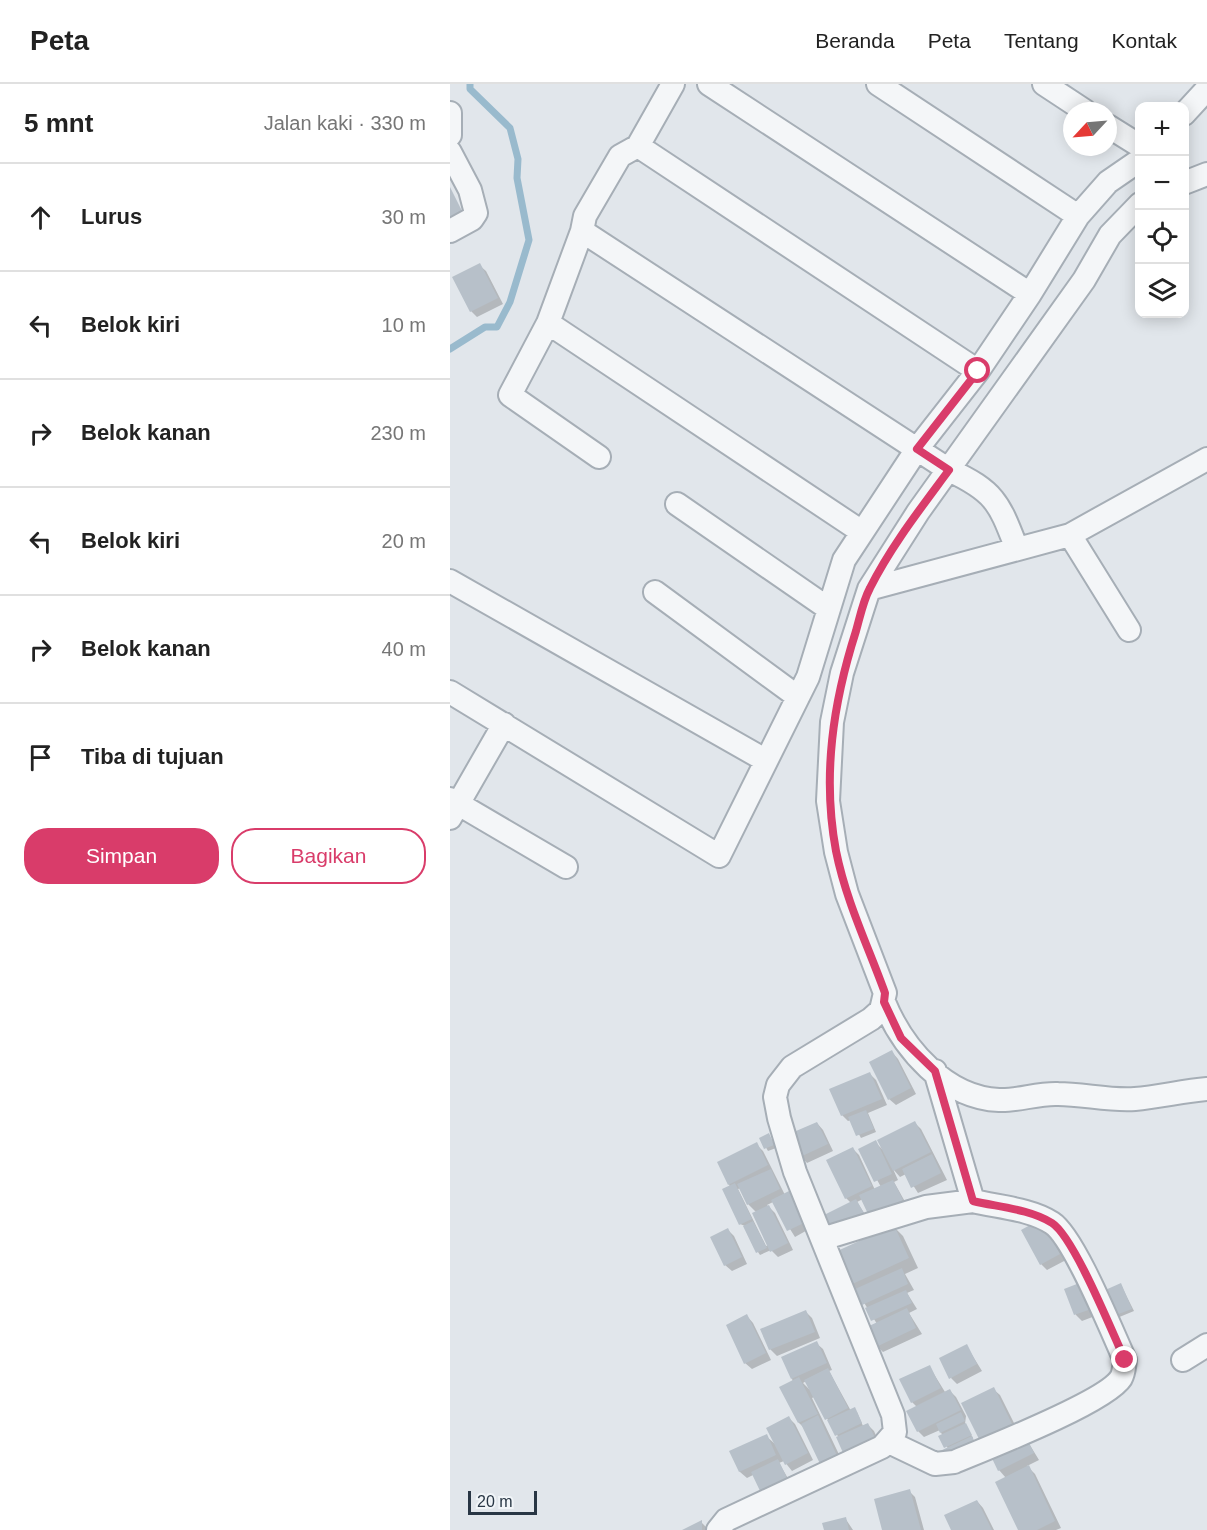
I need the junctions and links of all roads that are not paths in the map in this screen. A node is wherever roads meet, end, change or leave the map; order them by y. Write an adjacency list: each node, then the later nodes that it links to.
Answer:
1 (673, 84): 12 (street)
2 (709, 84): 21 (street)
3 (878, 84): 18 (street)
4 (1044, 84): 6 (street)
5 (1207, 86): 7 (street)
6 (1071, 102)
7 (1189, 109)
8 (450, 113): 10 (street)
9 (1117, 132): 11 (street)
10 (450, 135)
11 (1135, 143)
12 (638, 146): 20 (street); 23 (street)
13 (450, 152): 19 (street)
14 (1135, 163): 18 (street)
15 (1207, 174): 16 (street)
16 (1189, 181)
17 (1135, 209): 27 (street)
18 (1078, 216): 21 (street)
19 (450, 231)
20 (582, 231): 22 (street); 24 (street)
21 (1030, 294): 23 (street)
22 (548, 323): 25 (street); 29 (street)
23 (978, 371): 24 (street)
24 (917, 449): 27 (street); 29 (street)
25 (599, 457)
26 (1207, 459): 30 (street)
27 (949, 470): 31 (street); 33 (street)
28 (677, 504): 35 (street)
29 (862, 532): 35 (street)
30 (1070, 535): 31 (street); 36 (street)
31 (1017, 549): 33 (street)
32 (450, 581): 40 (street)
33 (869, 589): 43 (street)
34 (655, 592): 38 (street)
35 (829, 609): 38 (street)
36 (1129, 630)
37 (450, 692): 39 (street)
38 (798, 697): 40 (street)
39 (504, 724): 40 (street); 41 (street)
40 (765, 760)
41 (453, 807): 42 (street)
42 (566, 867)
43 (884, 1002): 44 (street); 47 (street)
44 (935, 1071): 45 (street); 46 (street)
45 (1207, 1089)
46 (973, 1201): 47 (street); 50 (street)
47 (822, 1239): 50 (street)
48 (1207, 1345): 49 (street)
49 (1182, 1360)
50 (889, 1442): 51 (street)
51 (718, 1530)

